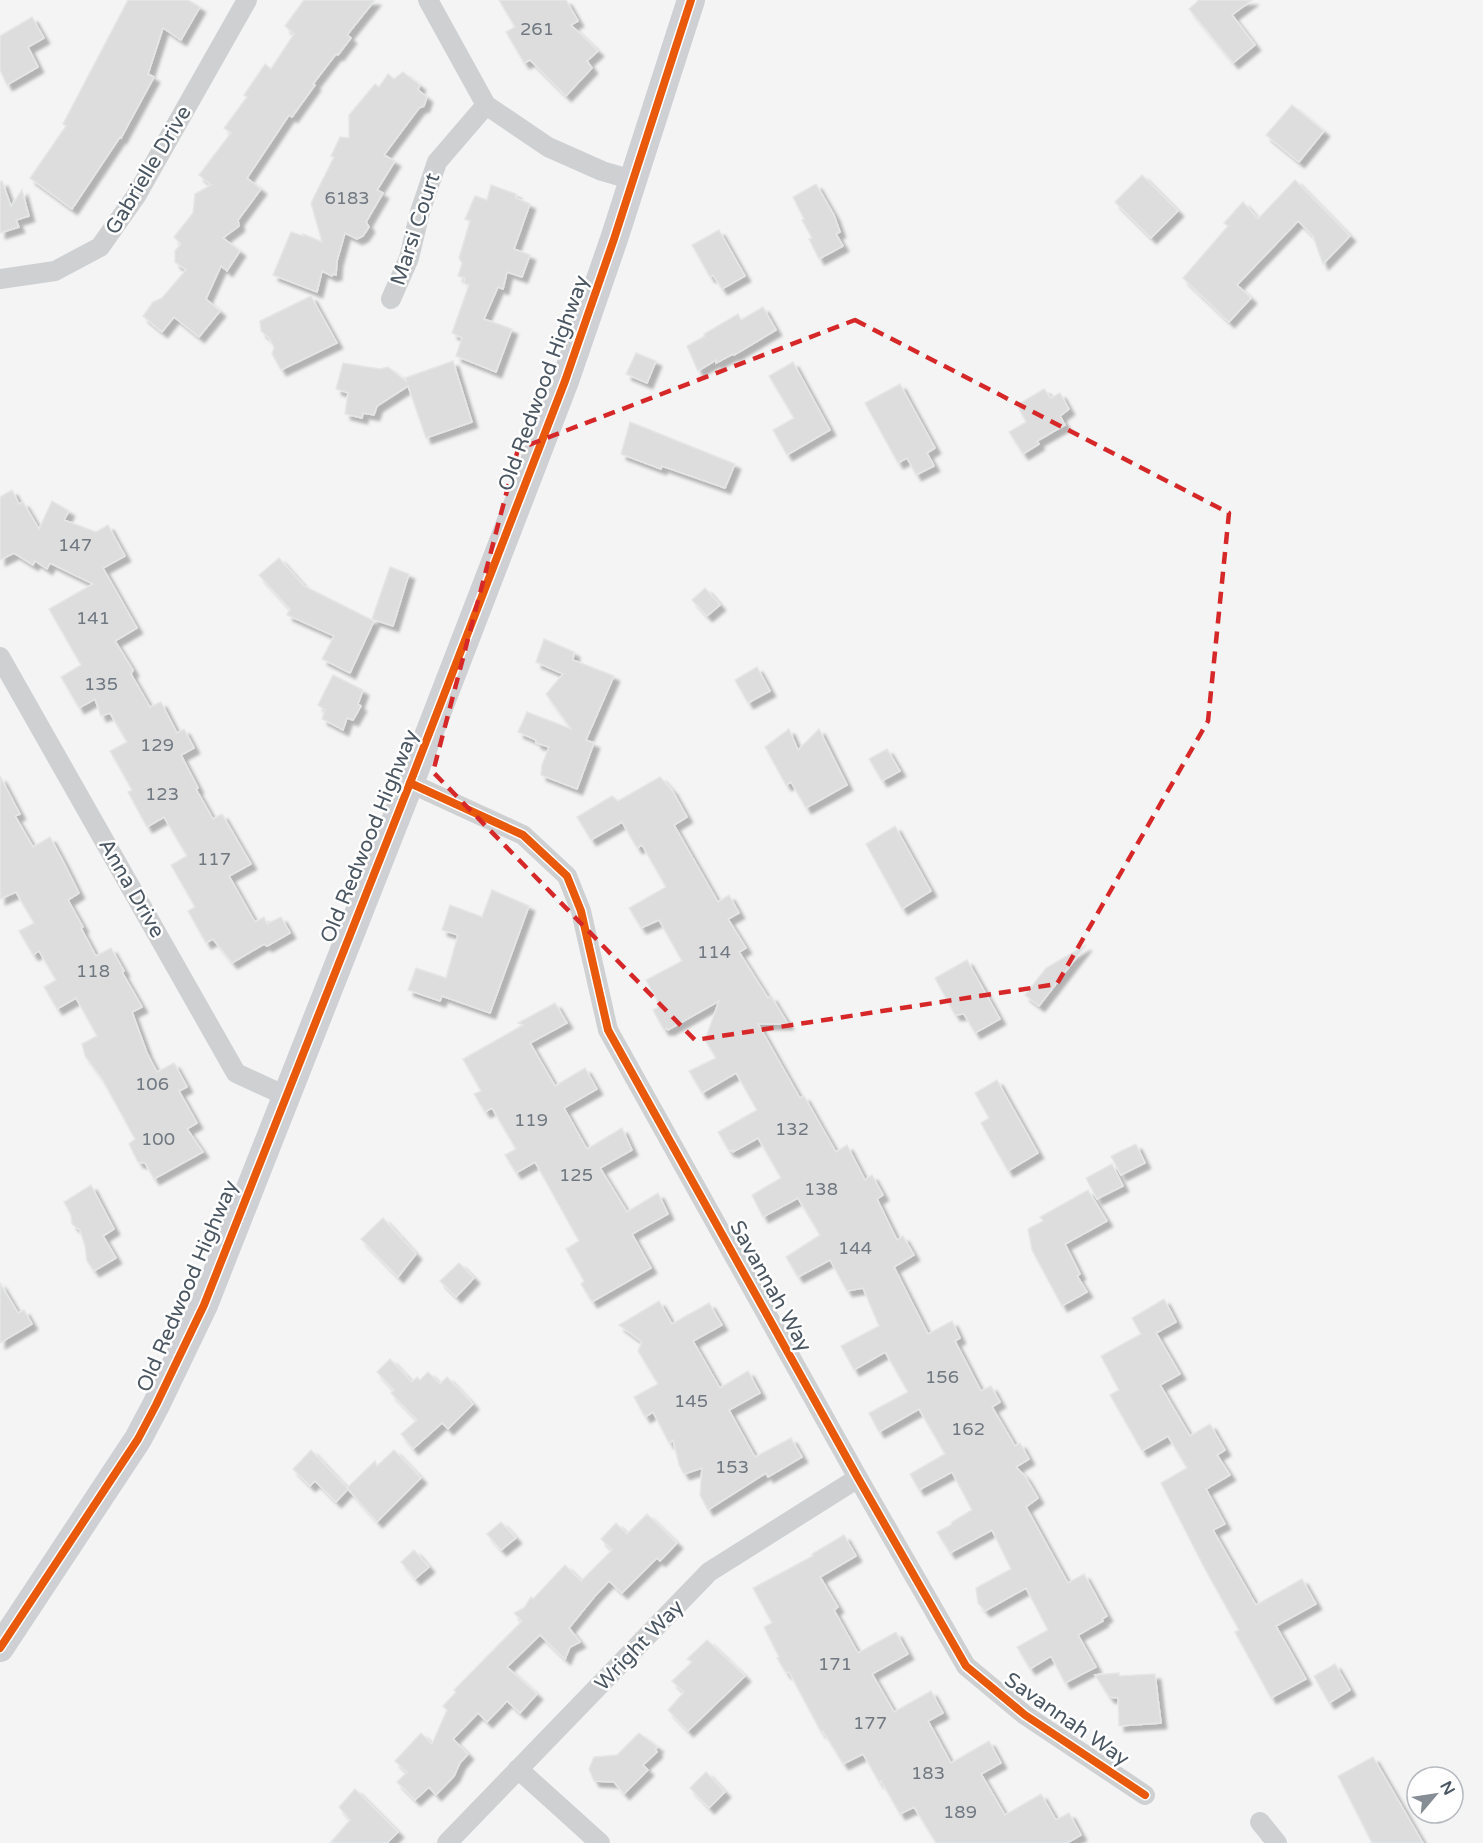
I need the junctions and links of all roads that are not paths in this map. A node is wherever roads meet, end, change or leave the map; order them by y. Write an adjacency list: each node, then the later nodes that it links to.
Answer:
1 (246, 0): 6 (street, Gabrielle Drive)
2 (428, 0): 4 (street)
3 (691, 0): 5 (main road, Old Redwood Highway)
4 (486, 105): 5 (street); 7 (street, Marsi Court)
5 (633, 180): 9 (main road, Old Redwood Highway)
6 (0, 279)
7 (391, 299)
8 (0, 657): 10 (street, Anna Drive)
9 (410, 783): 10 (main road, Old Redwood Highway); 11 (street, Savannah Way)
10 (286, 1096): 12 (main road, Old Redwood Highway)
11 (858, 1478): 13 (street, Wright Way); 14 (street, Savannah Way)
12 (4, 1633)
13 (518, 1769): 16 (street, Wright Way); 17 (street)
14 (1145, 1795)
15 (1260, 1822): 18 (street)
16 (447, 1843)
17 (600, 1843)
18 (1277, 1843)

